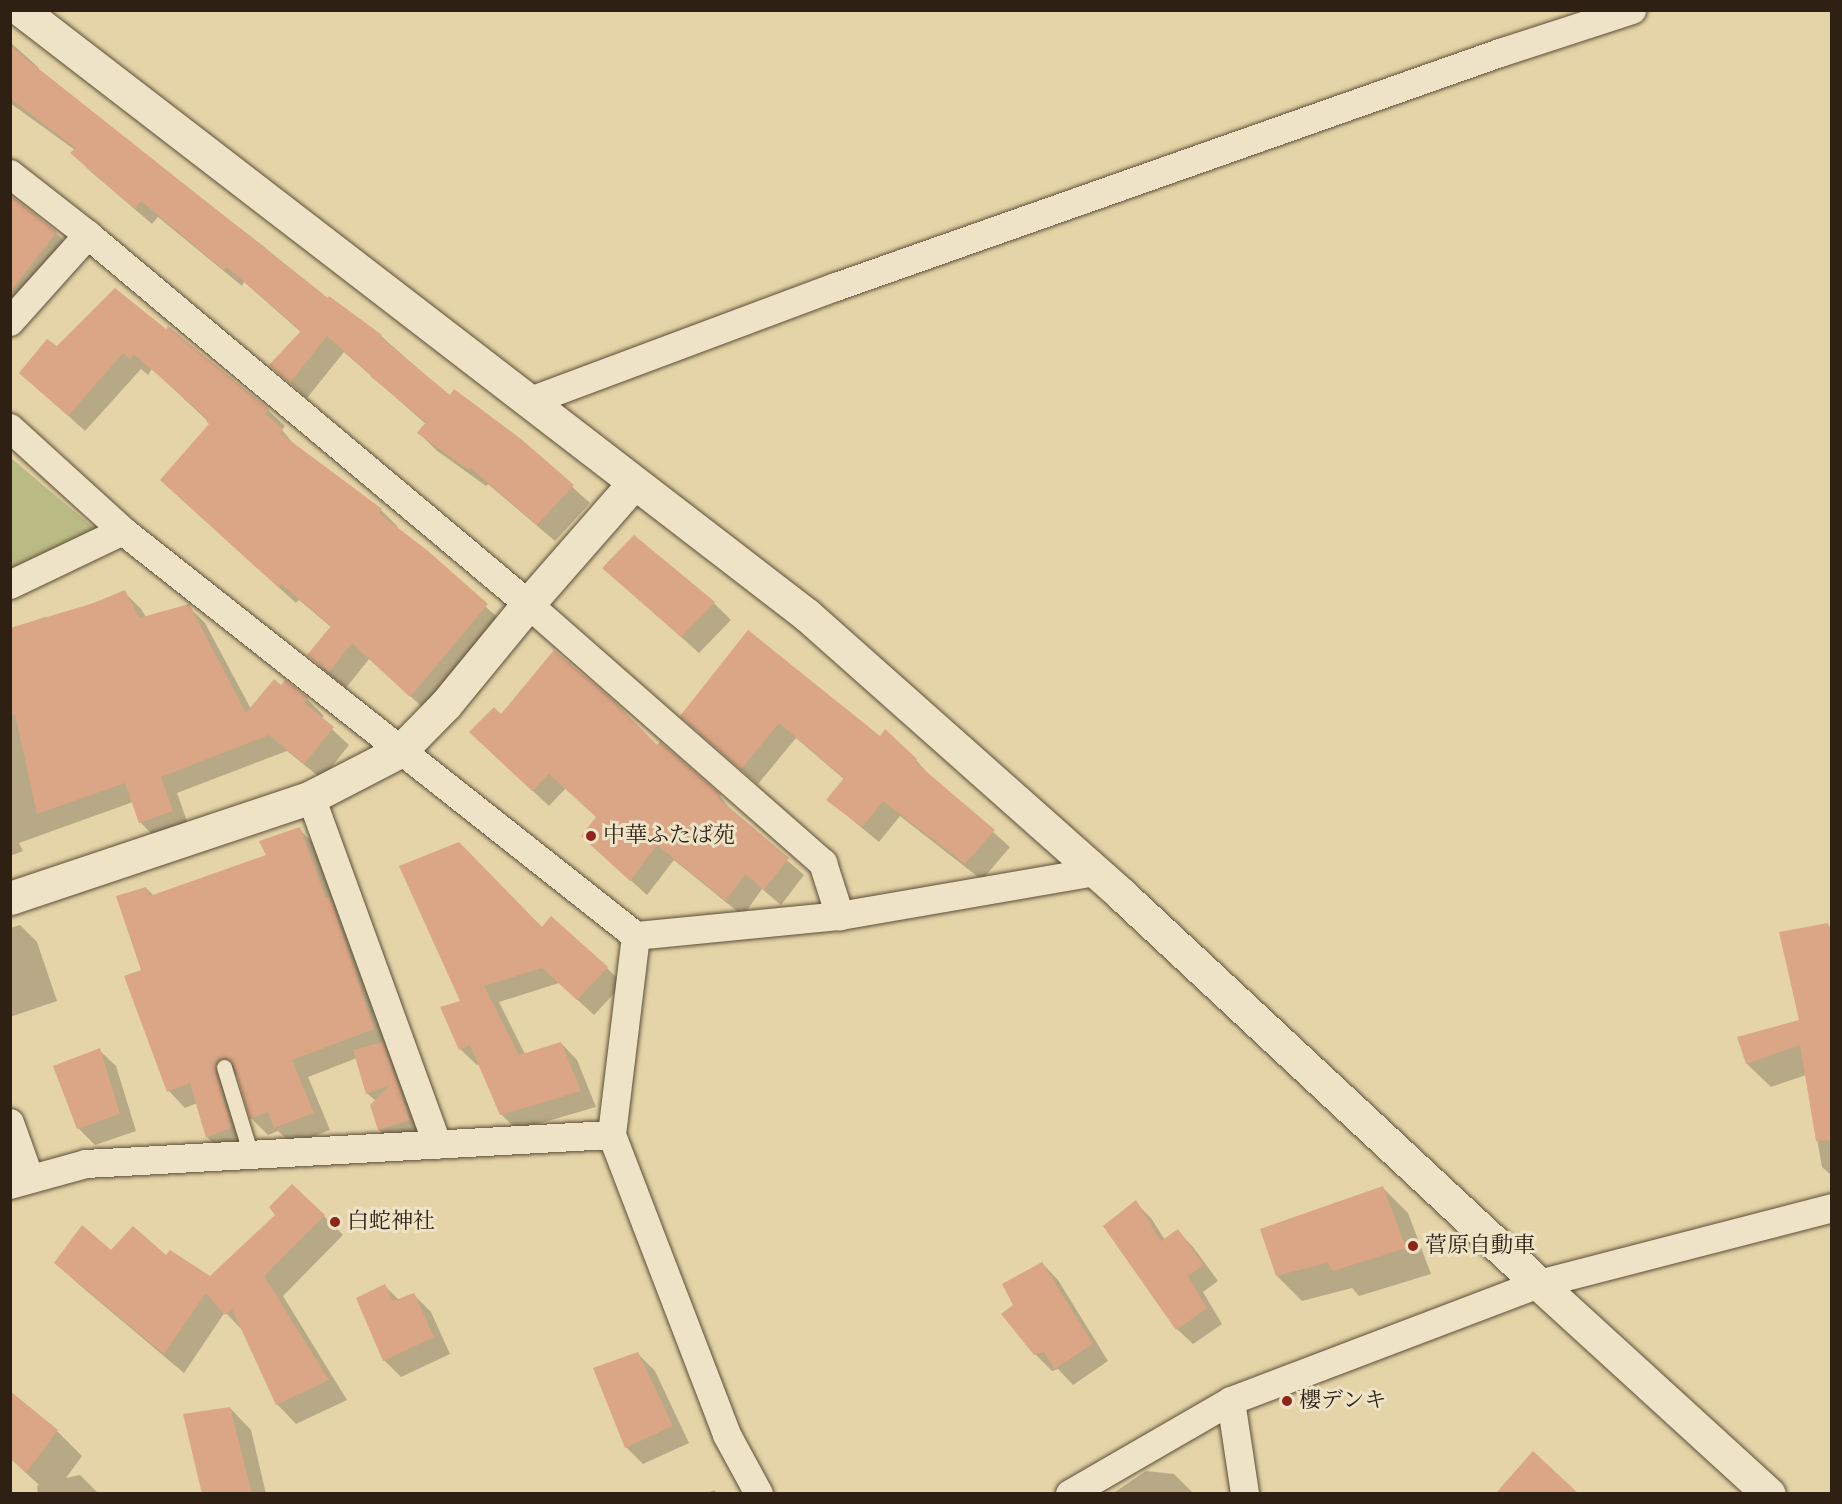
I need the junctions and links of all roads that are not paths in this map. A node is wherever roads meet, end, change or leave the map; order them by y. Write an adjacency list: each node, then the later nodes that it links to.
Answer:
1 (21, 10): 6 (street)
2 (1632, 10): 6 (street)
3 (10, 174): 4 (street)
4 (88, 235): 5 (street); 11 (street)
5 (10, 322)
6 (528, 402): 8 (street)
7 (10, 428): 9 (street)
8 (633, 484): 11 (street); 14 (street)
9 (123, 531): 10 (street); 12 (street)
10 (10, 585)
11 (528, 604): 12 (street); 16 (street)
12 (400, 751): 13 (street); 17 (street)
13 (311, 797): 15 (street); 21 (street)
14 (1096, 872): 16 (street); 25 (street)
15 (10, 898)
16 (840, 916): 17 (street)
17 (636, 936): 20 (street)
18 (224, 1067): 22 (lane)
19 (10, 1123): 23 (street)
20 (612, 1135): 21 (street); 27 (street)
21 (438, 1145): 22 (street)
22 (251, 1155): 23 (street)
23 (20, 1182)
24 (1832, 1208): 25 (street)
25 (1539, 1284): 26 (street); 30 (street)
26 (1231, 1401): 28 (street); 29 (street)
27 (759, 1494)
28 (1070, 1494)
29 (1245, 1494)
30 (1769, 1494)

